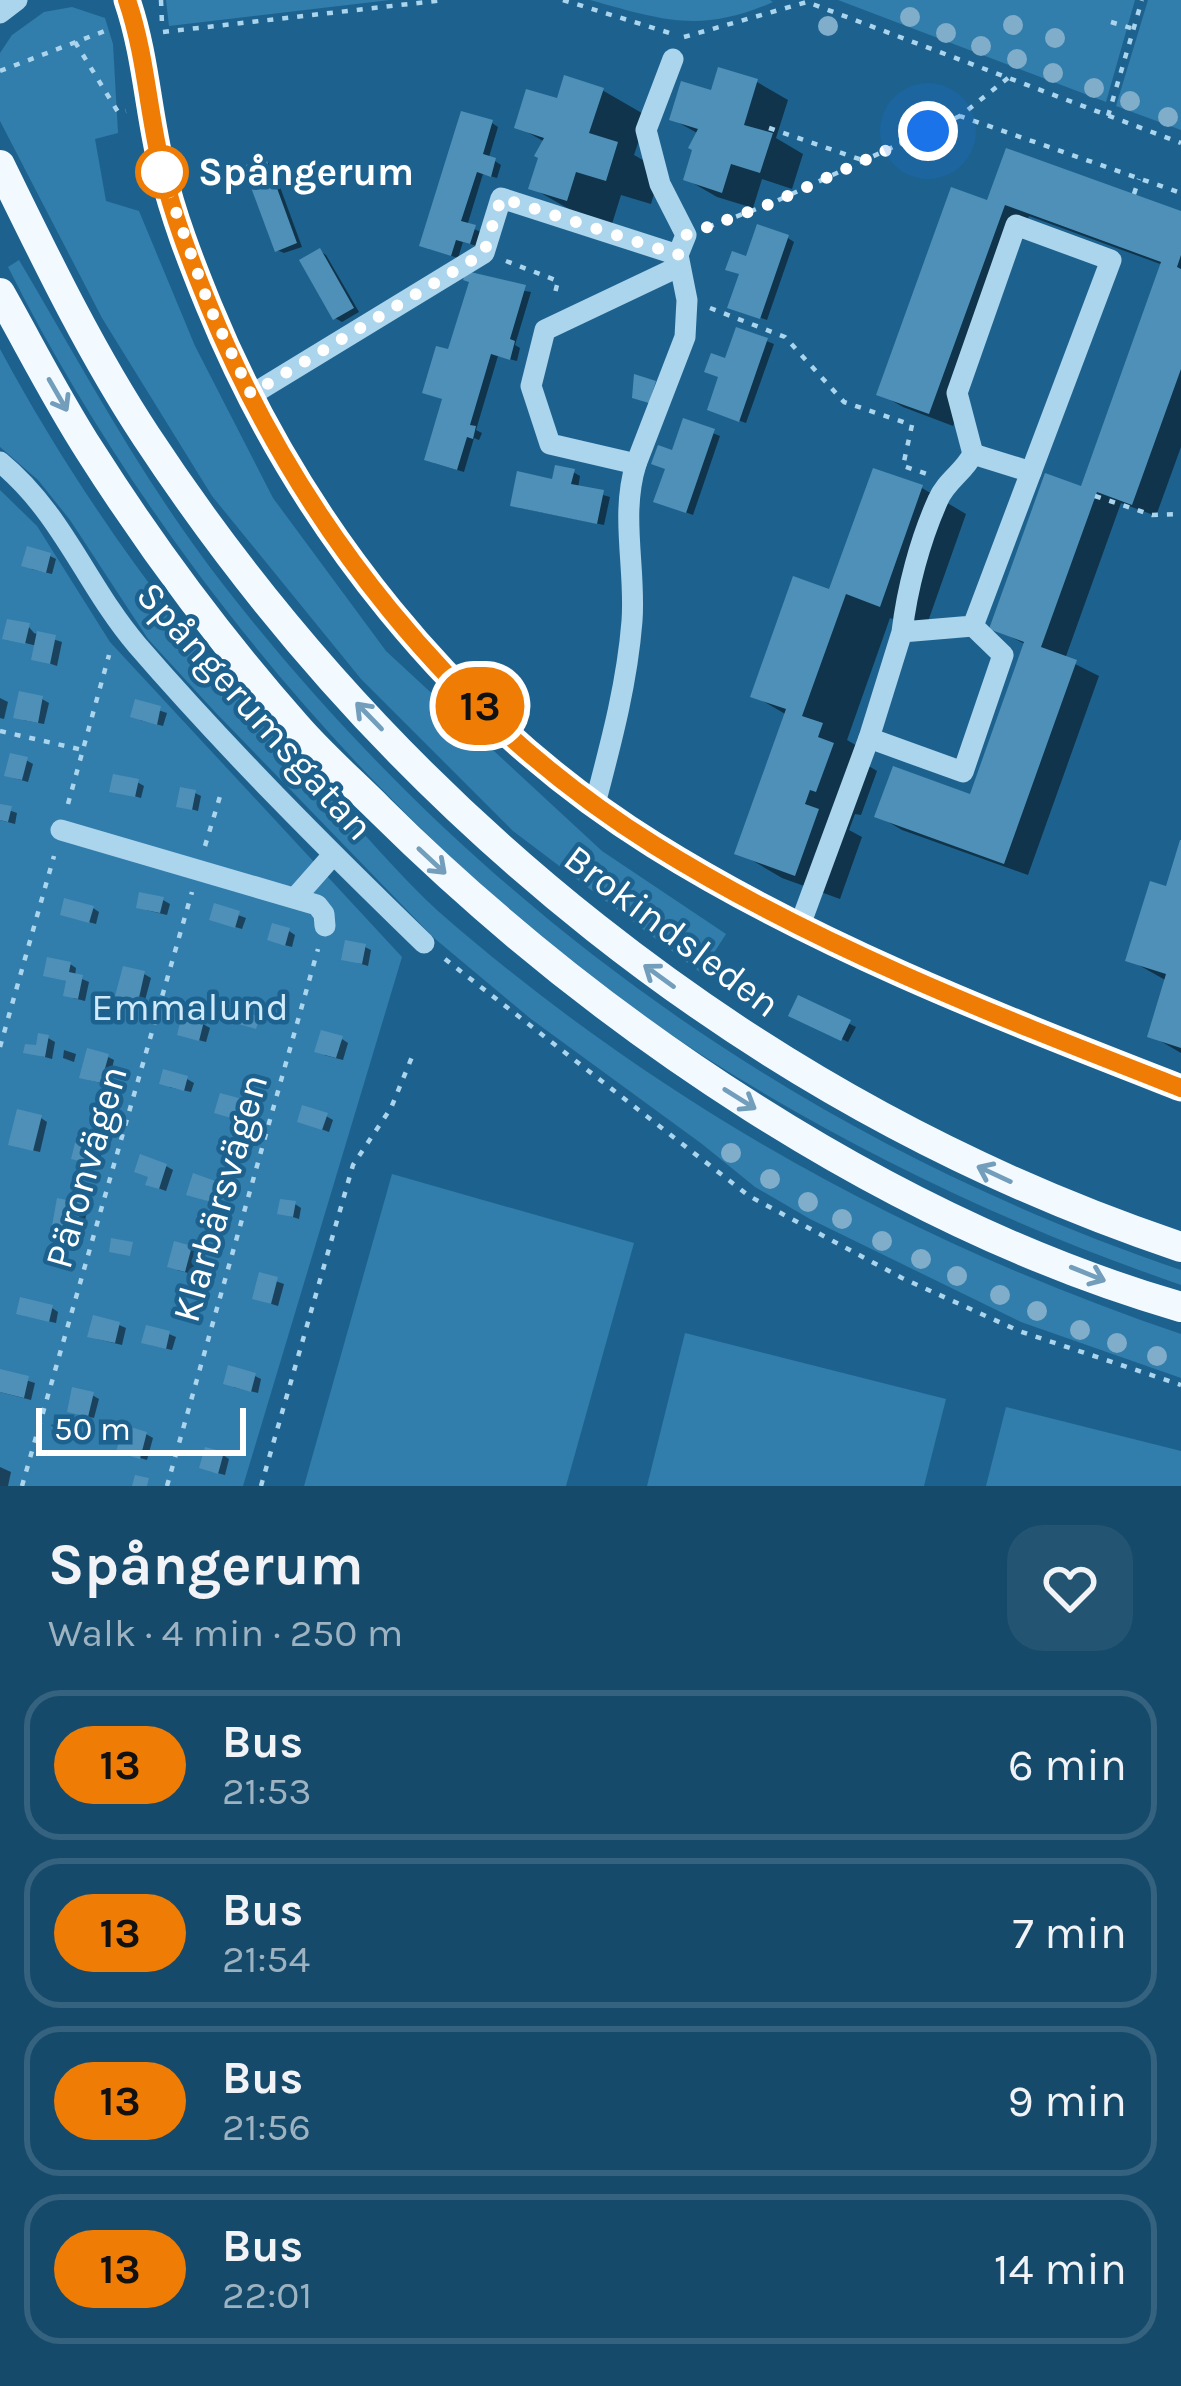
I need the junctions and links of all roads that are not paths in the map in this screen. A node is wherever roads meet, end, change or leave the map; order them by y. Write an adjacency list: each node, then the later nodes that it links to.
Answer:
1 (17, 0): 3 (street)
2 (127, 0): 8 (street)
3 (0, 13)
4 (673, 59): 6 (street)
5 (0, 165): 24 (main road, Brokindsleden, one-way to 5)
6 (681, 252): 8 (street); 11 (street); 11 (street)
7 (0, 293): 25 (main road, one-way to 25)
8 (251, 394): 16 (street)
9 (973, 454): 12 (street); 12 (street); 14 (street)
10 (0, 462): 18 (street, Spångerumsgatan)
11 (636, 464): 16 (street)
12 (1030, 472): 13 (street)
13 (973, 626): 14 (street); 15 (street)
14 (902, 632): 15 (street)
15 (869, 737): 20 (street)
16 (595, 804): 20 (street)
17 (61, 830): 19 (street)
18 (333, 856): 19 (street); 22 (street, Spångerumsgatan)
19 (295, 898): 21 (street)
20 (800, 925): 23 (street)
21 (325, 926)
22 (424, 943)
23 (1181, 1088)
24 (1181, 1247)
25 (1181, 1307)

